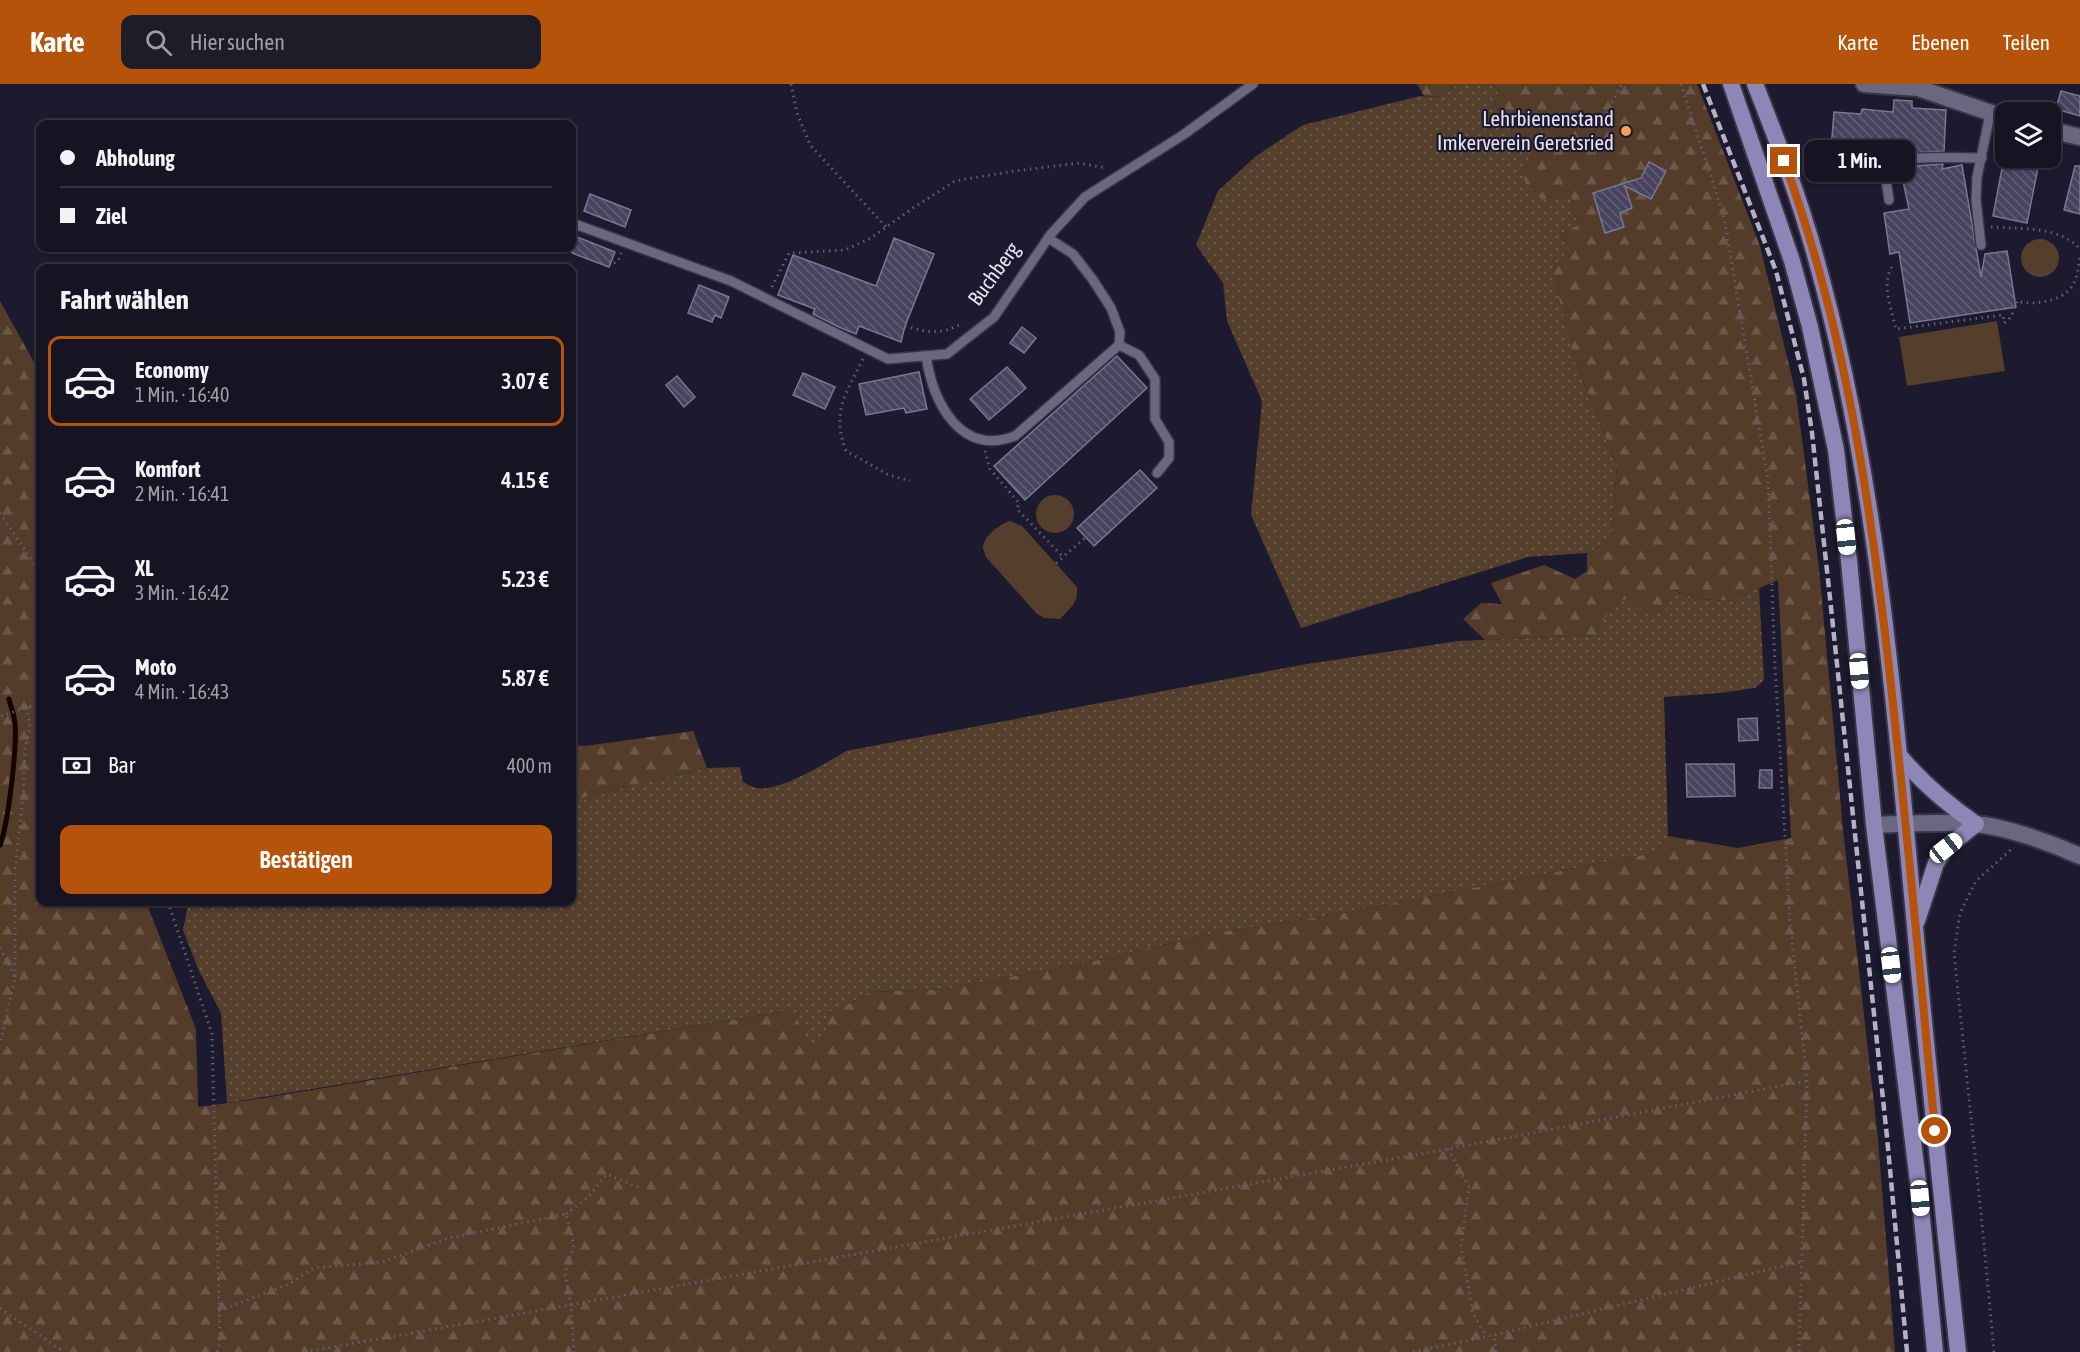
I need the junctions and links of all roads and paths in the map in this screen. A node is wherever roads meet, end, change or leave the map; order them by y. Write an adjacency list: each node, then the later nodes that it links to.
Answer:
1 (791, 84): 18 (path)
2 (1253, 84): 14 (lane, Buchberg)
3 (1622, 84): 8 (path)
4 (1681, 84): 53 (path)
5 (1731, 84): 45 (main road)
6 (1755, 84): 42 (main road)
7 (1864, 84): 9 (street)
8 (1606, 113)
9 (1995, 115)
10 (1995, 124): 13 (lane)
11 (2061, 133): 12 (street)
12 (2080, 137)
13 (1982, 158): 15 (lane); 17 (lane)
14 (1123, 171): 18 (path); 19 (lane, Buchberg)
15 (1889, 200)
16 (576, 224): 24 (lane, Buchberg)
17 (1979, 226): 20 (lane); 21 (path)
18 (885, 227): 24 (path)
19 (1048, 238): 27 (lane); 29 (lane, Buchberg)
20 (1981, 245)
21 (2080, 249)
22 (2080, 254): 23 (path)
23 (1892, 267)
24 (766, 300): 28 (lane, Buchberg)
25 (966, 321): 26 (path)
26 (905, 326)
27 (1119, 345): 30 (lane); 31 (lane)
28 (868, 349): 29 (lane, Buchberg); 32 (path)
29 (926, 356): 30 (lane)
30 (982, 440): 35 (path)
31 (1157, 473)
32 (910, 481)
33 (0, 513): 37 (path)
34 (1086, 537): 35 (path)
35 (1063, 557): 36 (path)
36 (1056, 564)
37 (36, 566)
38 (36, 704): 39 (path)
39 (27, 707): 40 (path); 51 (path)
40 (0, 716): 41 (path)
41 (0, 721)
42 (1899, 755): 43 (main road); 44 (main road)
43 (1906, 824): 44 (street); 45 (street); 49 (main road)
44 (1976, 824): 46 (street); 49 (main road)
45 (1874, 825): 70 (main road)
46 (2080, 856)
47 (1998, 861): 72 (path)
48 (169, 906): 60 (path)
49 (1915, 928): 71 (main road)
50 (0, 948): 51 (path)
51 (15, 977): 52 (path)
52 (0, 1045)
53 (1807, 1081): 54 (path); 57 (path)
54 (1448, 1149): 58 (path); 62 (path)
55 (640, 1188): 56 (path)
56 (566, 1214): 58 (path); 60 (path)
57 (1800, 1262): 61 (path); 69 (path)
58 (571, 1305): 65 (path); 66 (path)
59 (0, 1308): 63 (path)
60 (219, 1311): 64 (path)
61 (1494, 1335): 62 (path); 68 (path)
62 (1486, 1336): 67 (path)
63 (64, 1352)
64 (217, 1352)
65 (305, 1352)
66 (574, 1352)
67 (1413, 1352)
68 (1496, 1352)
69 (1799, 1352)
70 (1935, 1352)
71 (1958, 1352)
72 (1994, 1352)

